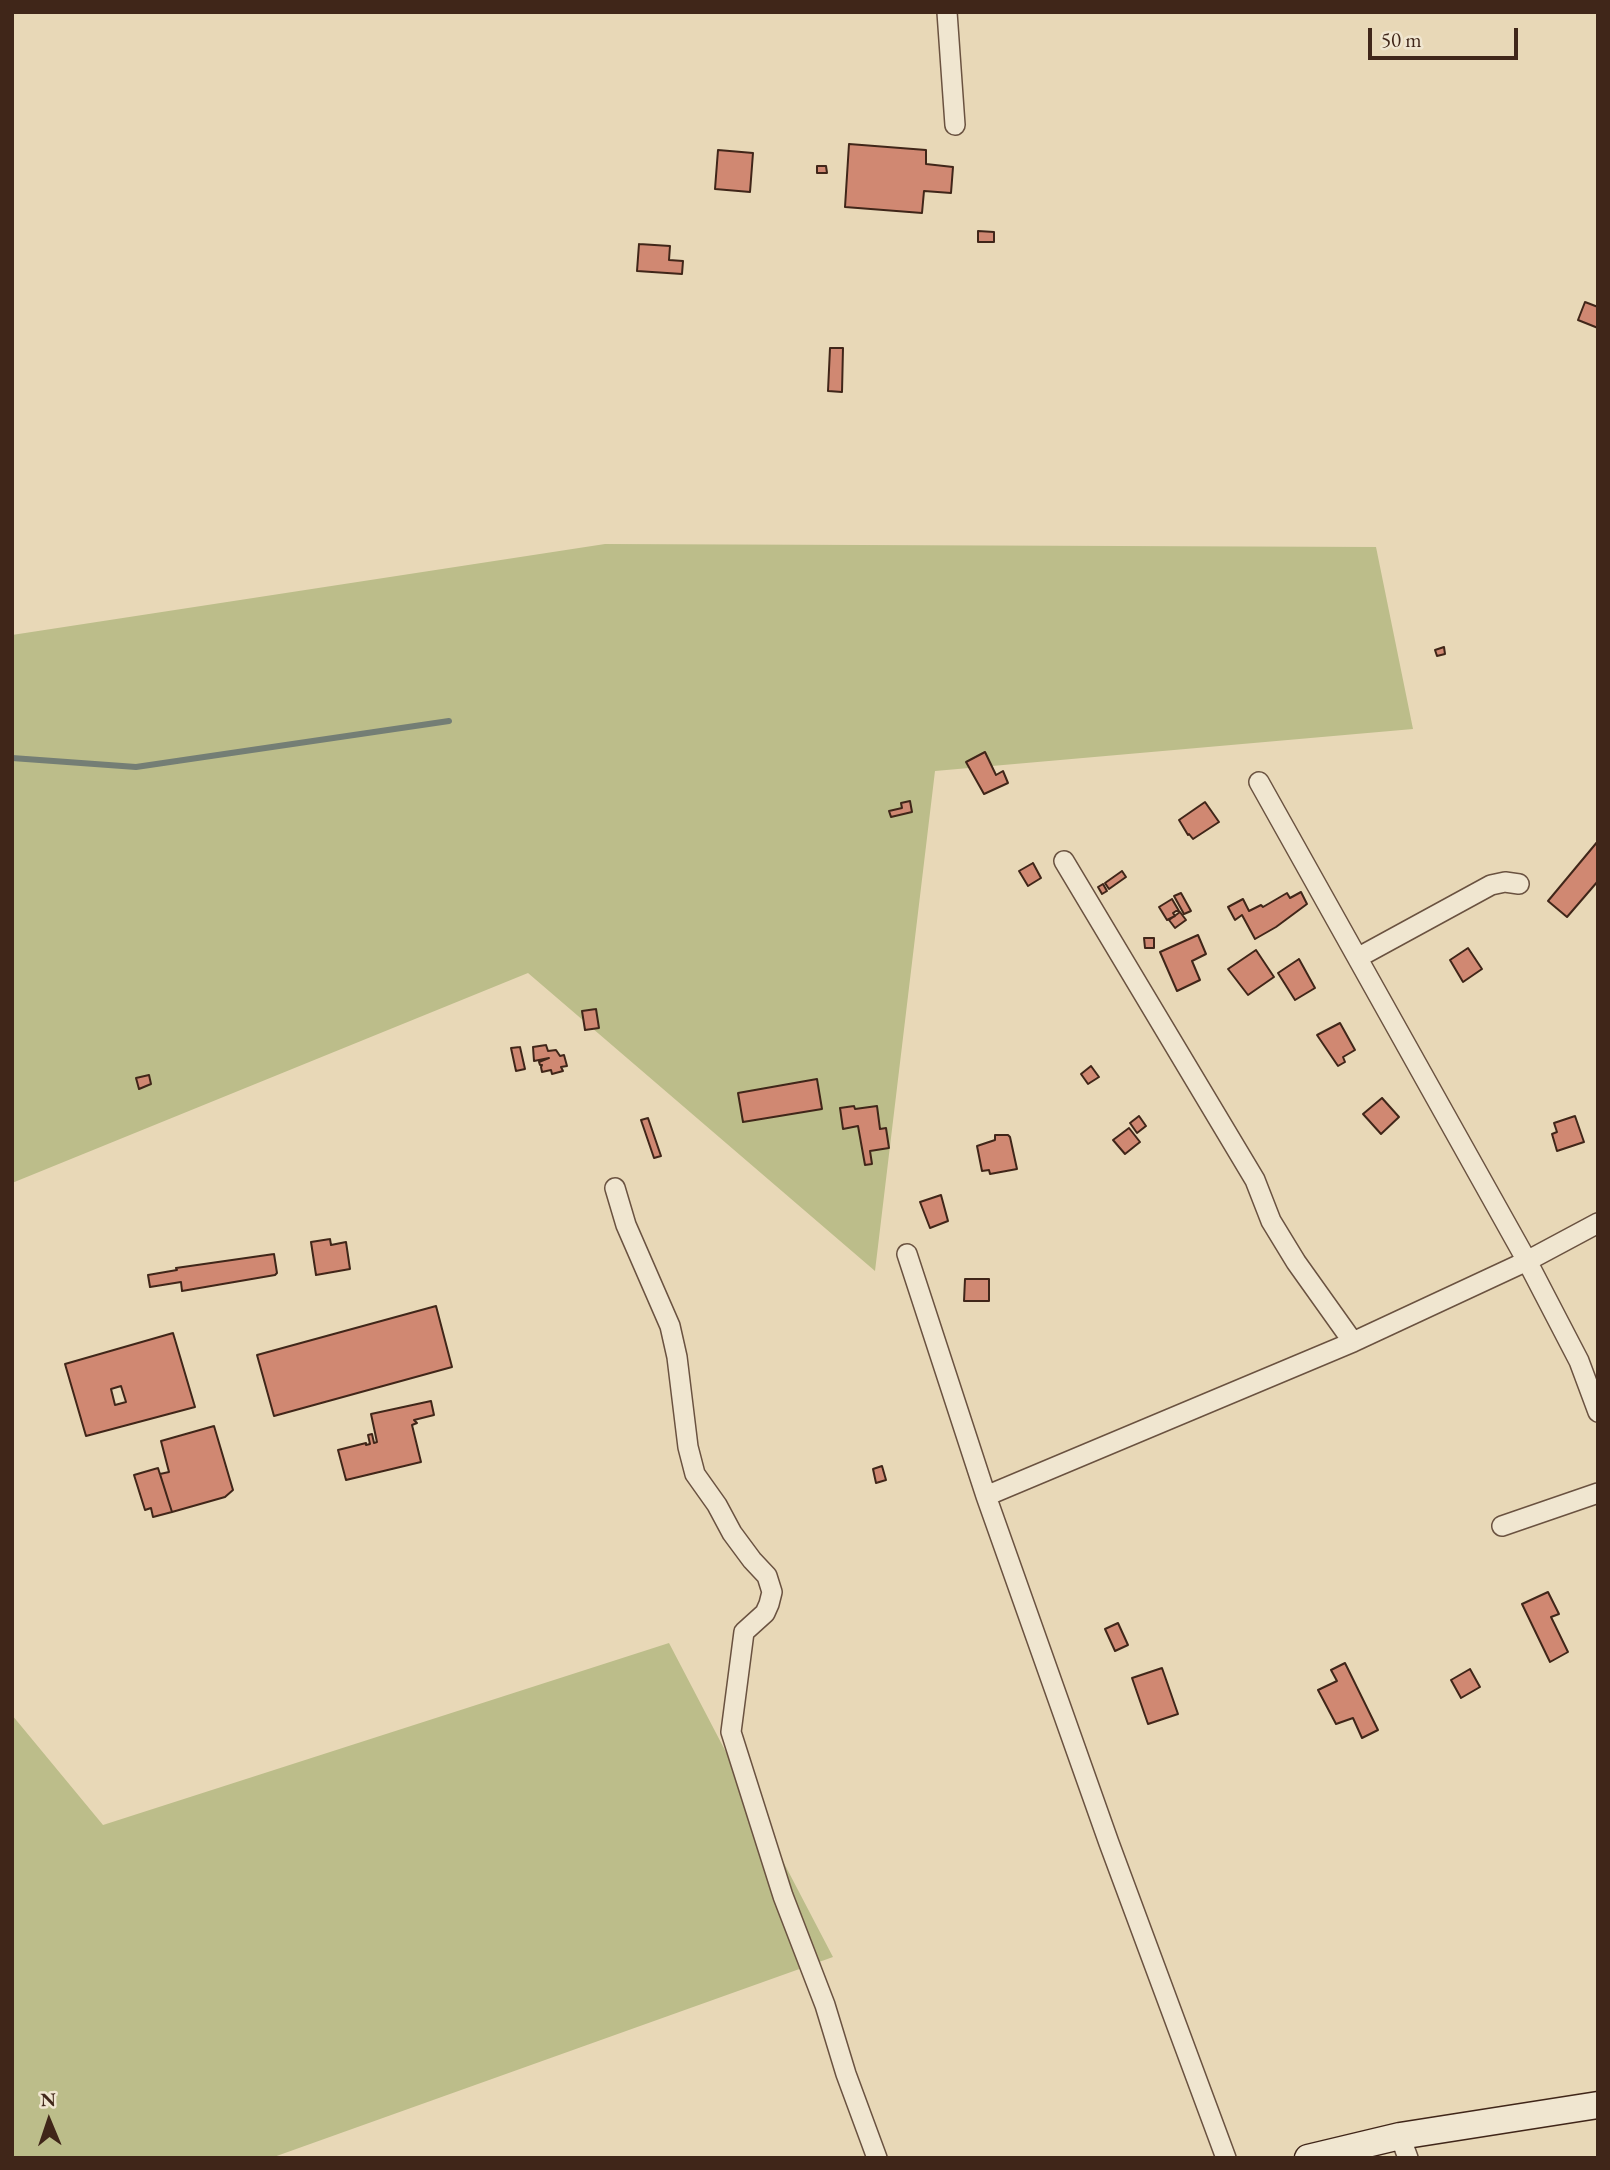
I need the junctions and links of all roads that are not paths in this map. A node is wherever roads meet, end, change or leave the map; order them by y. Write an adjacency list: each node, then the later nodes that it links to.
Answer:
1 (947, 12): 2 (street)
2 (955, 125)
3 (1259, 782): 6 (street)
4 (1063, 861): 11 (street)
5 (1519, 884): 6 (street)
6 (1359, 957): 10 (street)
7 (615, 1188): 18 (street)
8 (1598, 1223): 10 (street)
9 (907, 1254): 14 (street)
10 (1527, 1261): 11 (street); 12 (street)
11 (1353, 1342): 14 (street)
12 (1598, 1412)
13 (1598, 1493): 15 (street)
14 (986, 1496): 19 (street)
15 (1502, 1526)
16 (1598, 2105): 17 (street)
17 (1404, 2147): 20 (street)
18 (877, 2158)
19 (1226, 2158)
20 (1308, 2158)

